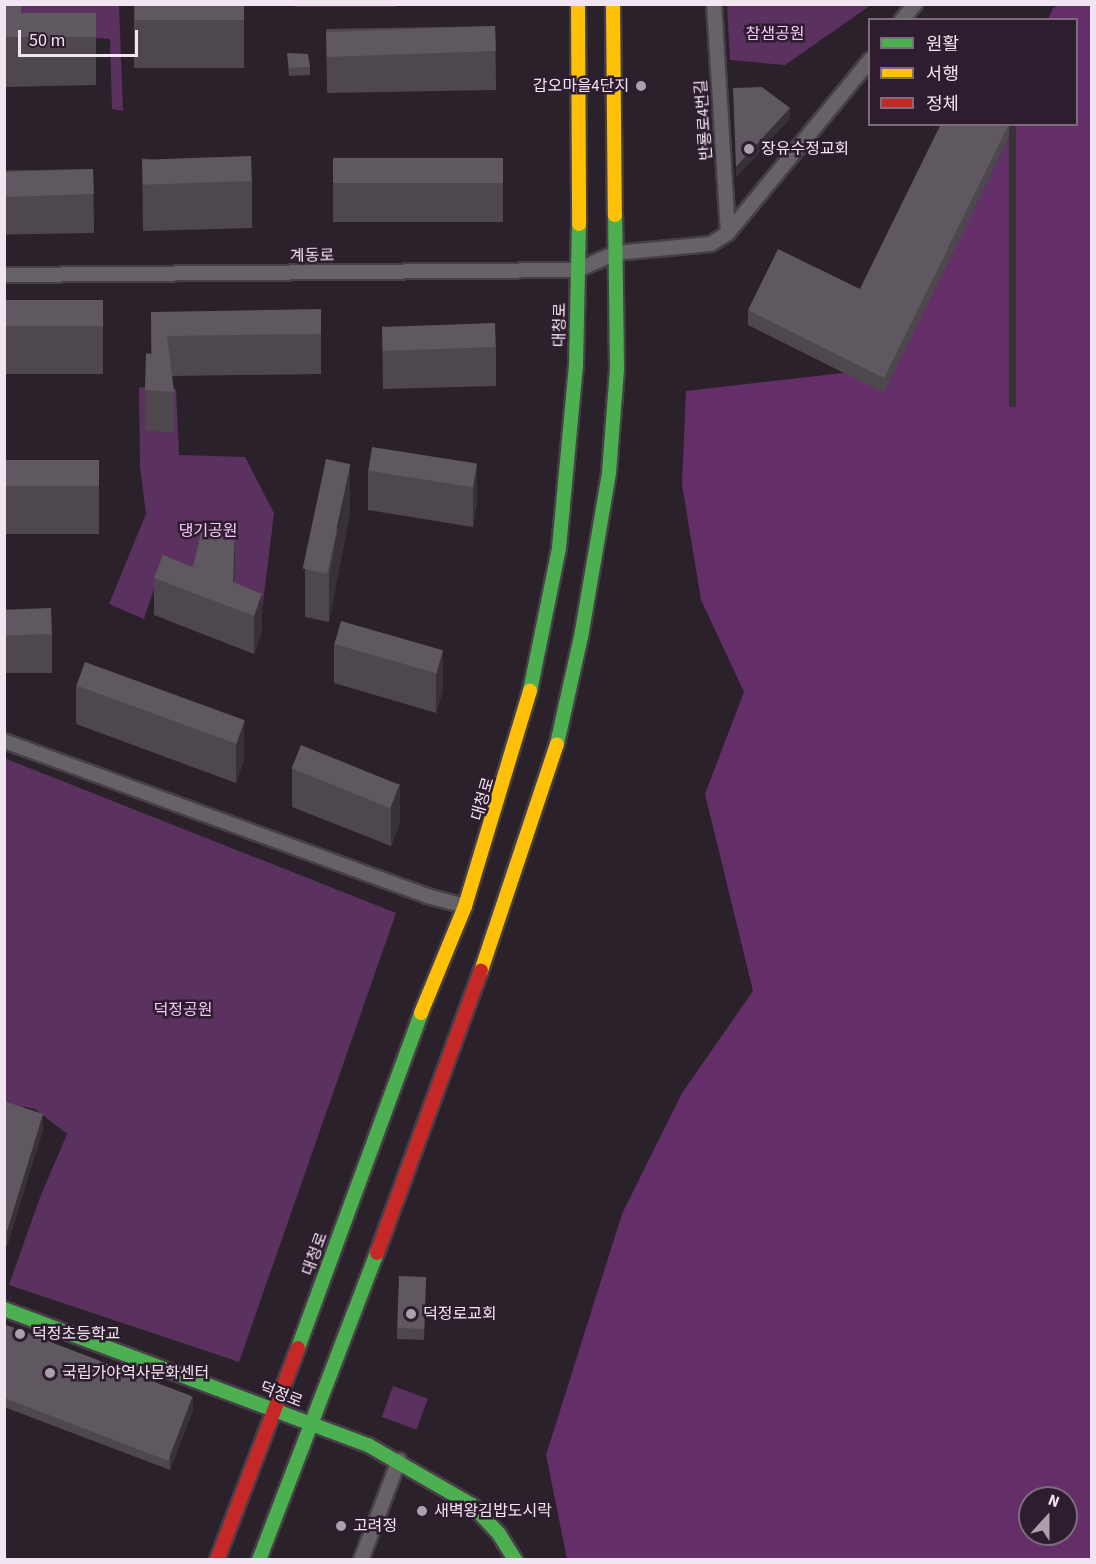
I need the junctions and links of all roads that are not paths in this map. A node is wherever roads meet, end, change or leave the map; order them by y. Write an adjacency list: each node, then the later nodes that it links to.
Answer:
1 (578, 4): 9 (main road, 대청로)
2 (613, 4): 8 (main road)
3 (714, 4): 7 (street, 반룡로4번길)
4 (915, 4): 5 (street)
5 (904, 18)
6 (868, 62): 7 (street)
7 (728, 233): 8 (street, 계동로)
8 (616, 253): 9 (street, 계동로); 15 (main road)
9 (577, 270): 10 (street, 계동로); 12 (main road, 대청로)
10 (4, 275)
11 (4, 741): 12 (street)
12 (465, 906): 14 (main road, 대청로)
13 (4, 1309): 14 (main road, 덕정로)
14 (274, 1410): 15 (main road, 덕정로); 17 (main road, 대청로)
15 (312, 1425): 16 (main road, 덕정로); 18 (main road)
16 (399, 1460): 19 (street); 20 (main road, 덕정로)
17 (217, 1560)
18 (259, 1560)
19 (361, 1560)
20 (515, 1560)

